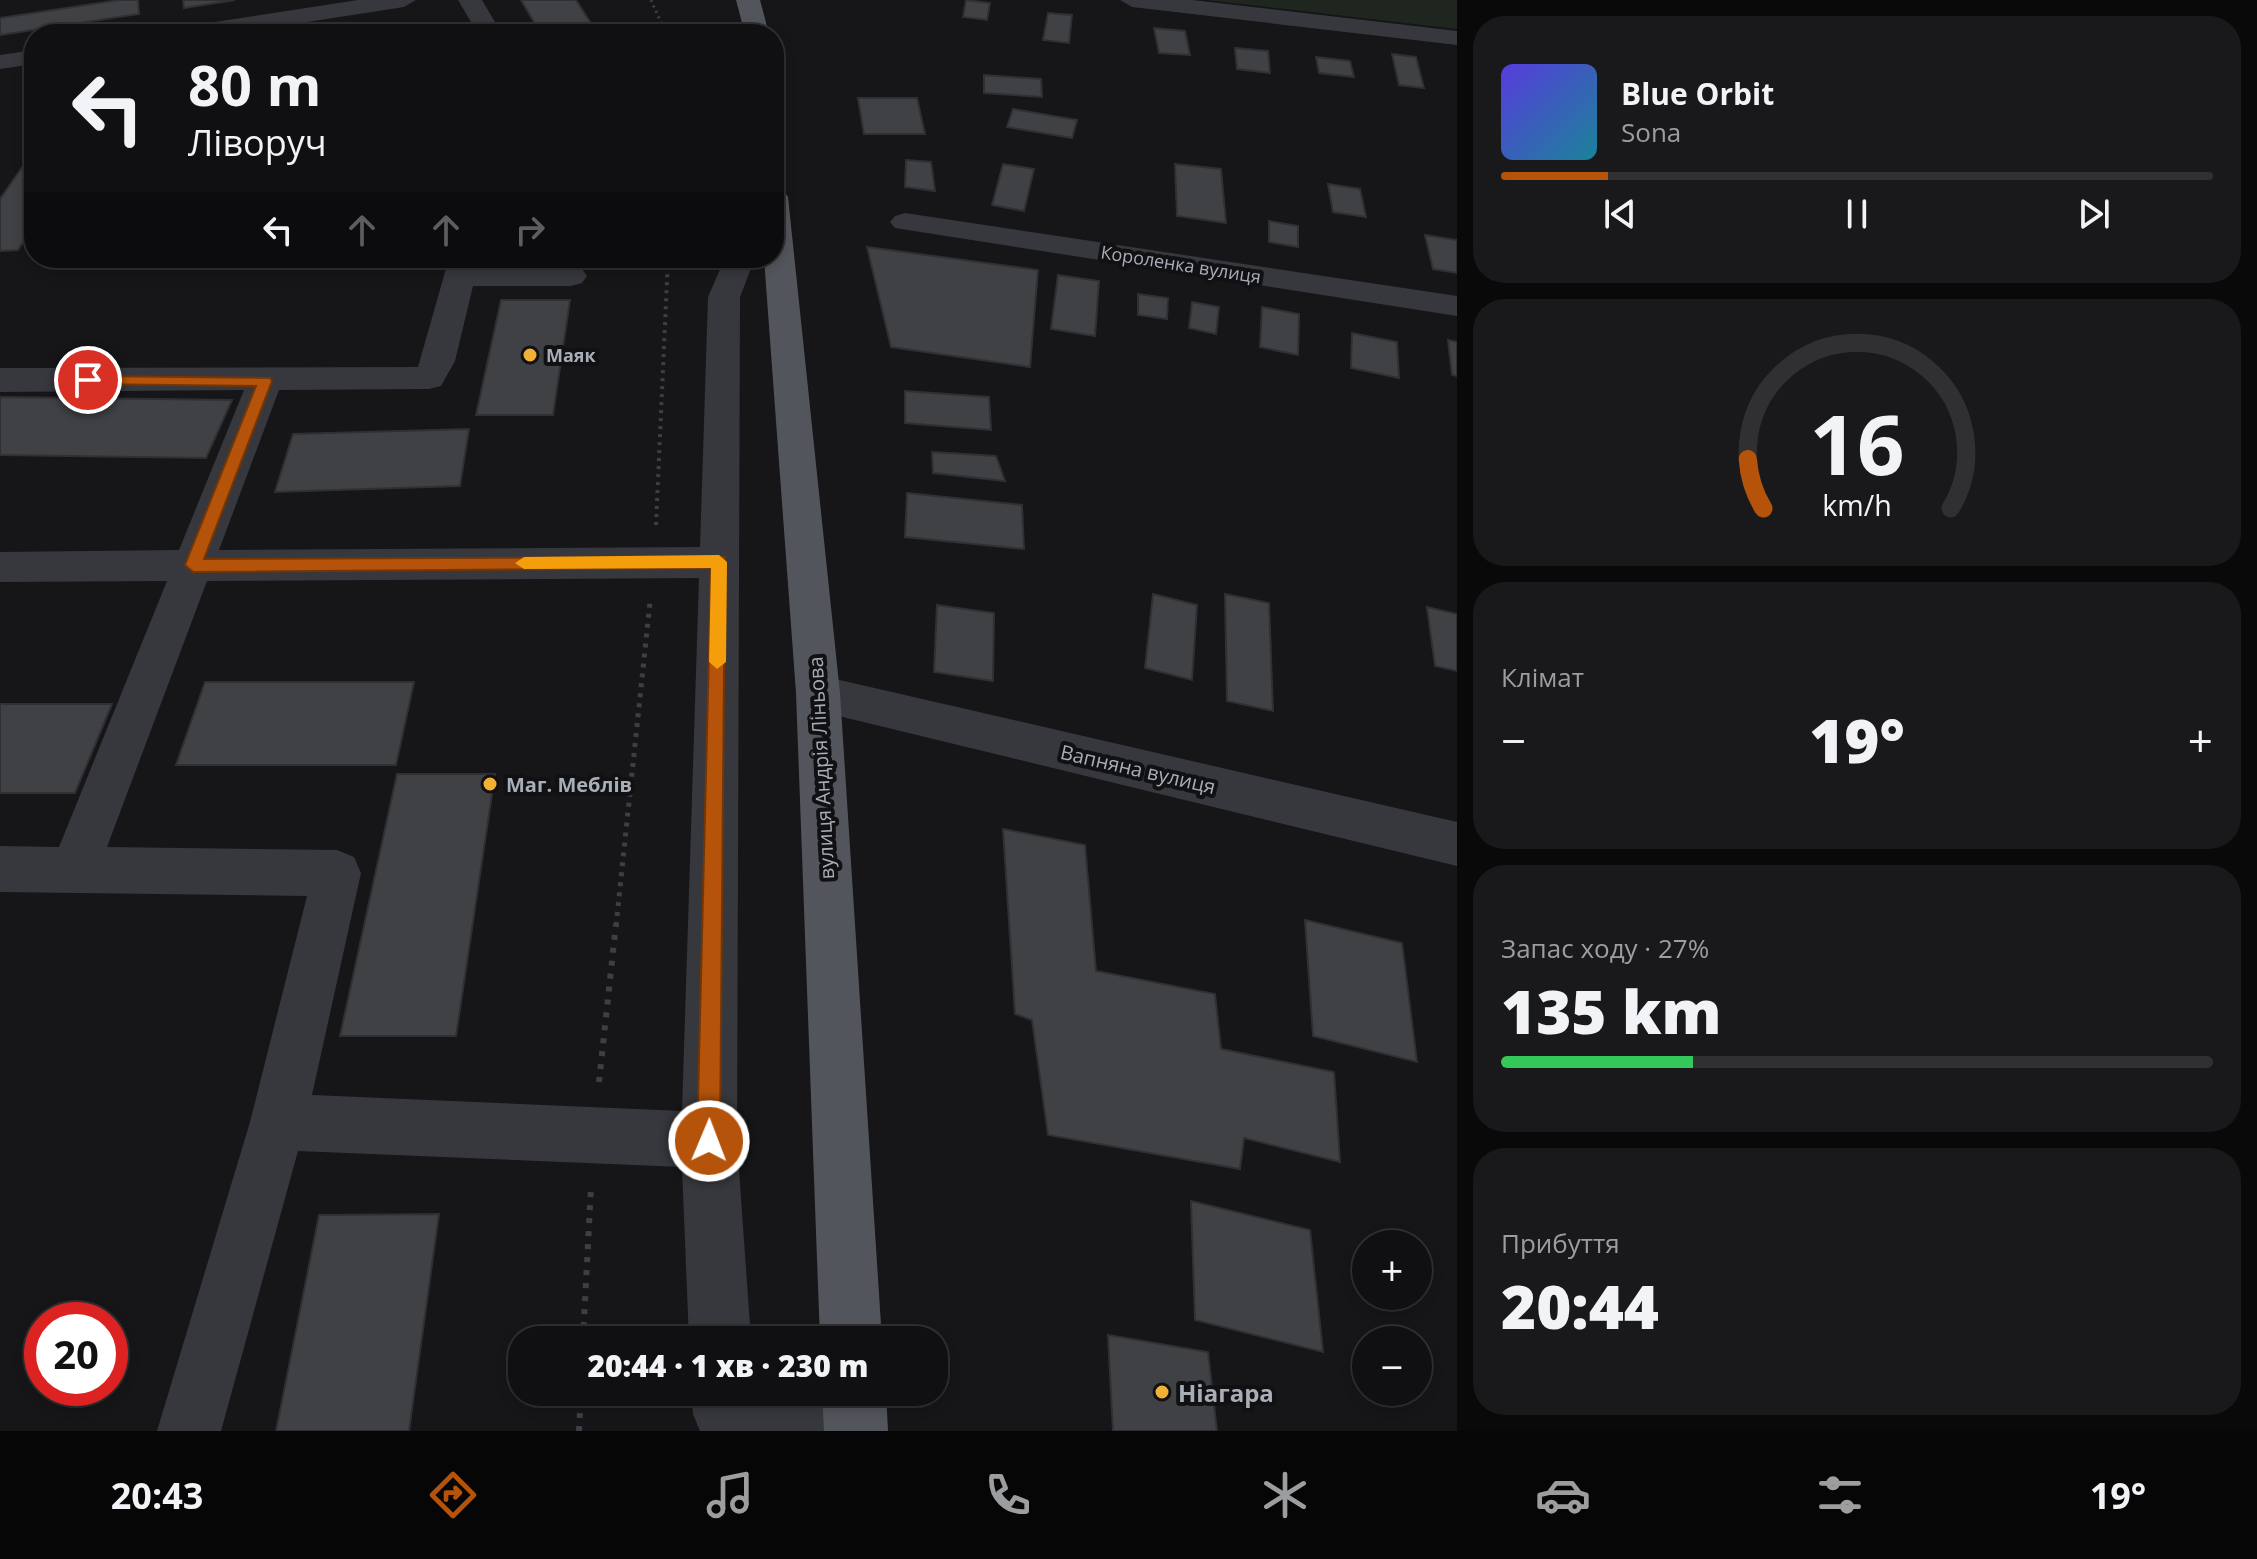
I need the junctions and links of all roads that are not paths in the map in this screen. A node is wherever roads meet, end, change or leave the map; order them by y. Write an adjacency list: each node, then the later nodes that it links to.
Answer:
1 (404, 0): 5 (street)
2 (470, 0): 6 (street)
3 (748, 0): 7 (main road)
4 (1132, 0): 8 (street)
5 (247, 24)
6 (484, 24)
7 (754, 24)
8 (1457, 38)
9 (24, 58): 10 (street)
10 (0, 62)
11 (905, 222): 17 (street, Короленка вулиця)
12 (462, 268): 19 (street)
13 (474, 268): 16 (street)
14 (736, 268): 20 (street)
15 (780, 268): 23 (main road, вулиця Андрія Ліньова)
16 (571, 276)
17 (1457, 306)
18 (0, 380): 19 (street)
19 (265, 381): 21 (street)
20 (719, 562): 21 (street); 28 (street)
21 (193, 565): 22 (street); 26 (street)
22 (0, 567)
23 (818, 693): 24 (street, Вапняна вулиця); 30 (main road, вулиця Андрія Ліньова)
24 (1457, 844)
25 (0, 869): 26 (street)
26 (74, 870): 27 (street)
27 (278, 1122): 28 (street); 33 (street)
28 (709, 1141): 29 (street)
29 (719, 1326)
30 (850, 1326)
31 (724, 1406): 32 (street)
32 (855, 1412)
33 (189, 1431)

